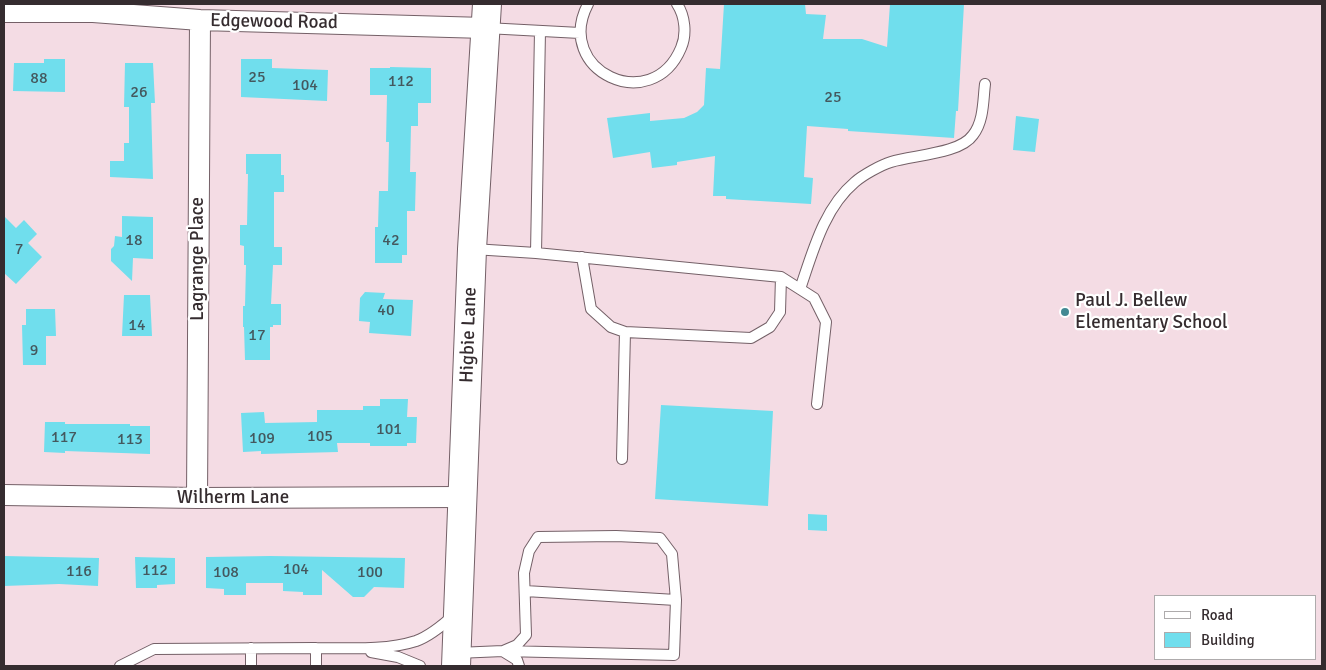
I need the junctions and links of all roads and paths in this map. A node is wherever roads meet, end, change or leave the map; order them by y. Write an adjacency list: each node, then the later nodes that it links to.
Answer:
1 (588, 4): 7 (lane)
2 (677, 4): 7 (lane)
3 (4, 12): 5 (street, Edgewood Road)
4 (486, 16): 5 (street, Edgewood Road); 6 (lane); 9 (main road, Higbie Lane)
5 (200, 20): 19 (street, Lagrange Place)
6 (540, 31): 7 (lane); 10 (lane)
7 (580, 33)
8 (985, 84): 13 (lane)
9 (472, 249): 10 (lane); 18 (main road, Higbie Lane)
10 (536, 253): 11 (lane)
11 (582, 257): 12 (lane); 14 (lane)
12 (781, 277): 13 (lane); 14 (lane)
13 (800, 289): 15 (lane)
14 (625, 332): 16 (lane)
15 (817, 404)
16 (622, 459)
17 (4, 495): 19 (street, Wilherm Lane)
18 (462, 497): 19 (street, Wilherm Lane); 22 (main road, Higbie Lane)
19 (197, 498)
20 (525, 592): 21 (lane); 21 (lane); 26 (lane)
21 (676, 600): 26 (lane)
22 (458, 612): 25 (lane); 27 (main road, Higbie Lane)
23 (251, 648): 24 (lane); 28 (lane); 29 (lane)
24 (316, 648): 25 (lane); 30 (lane)
25 (352, 648): 31 (lane)
26 (503, 651): 27 (lane); 32 (lane)
27 (456, 660)
28 (120, 666)
29 (251, 666)
30 (316, 666)
31 (420, 666)
32 (519, 666)

